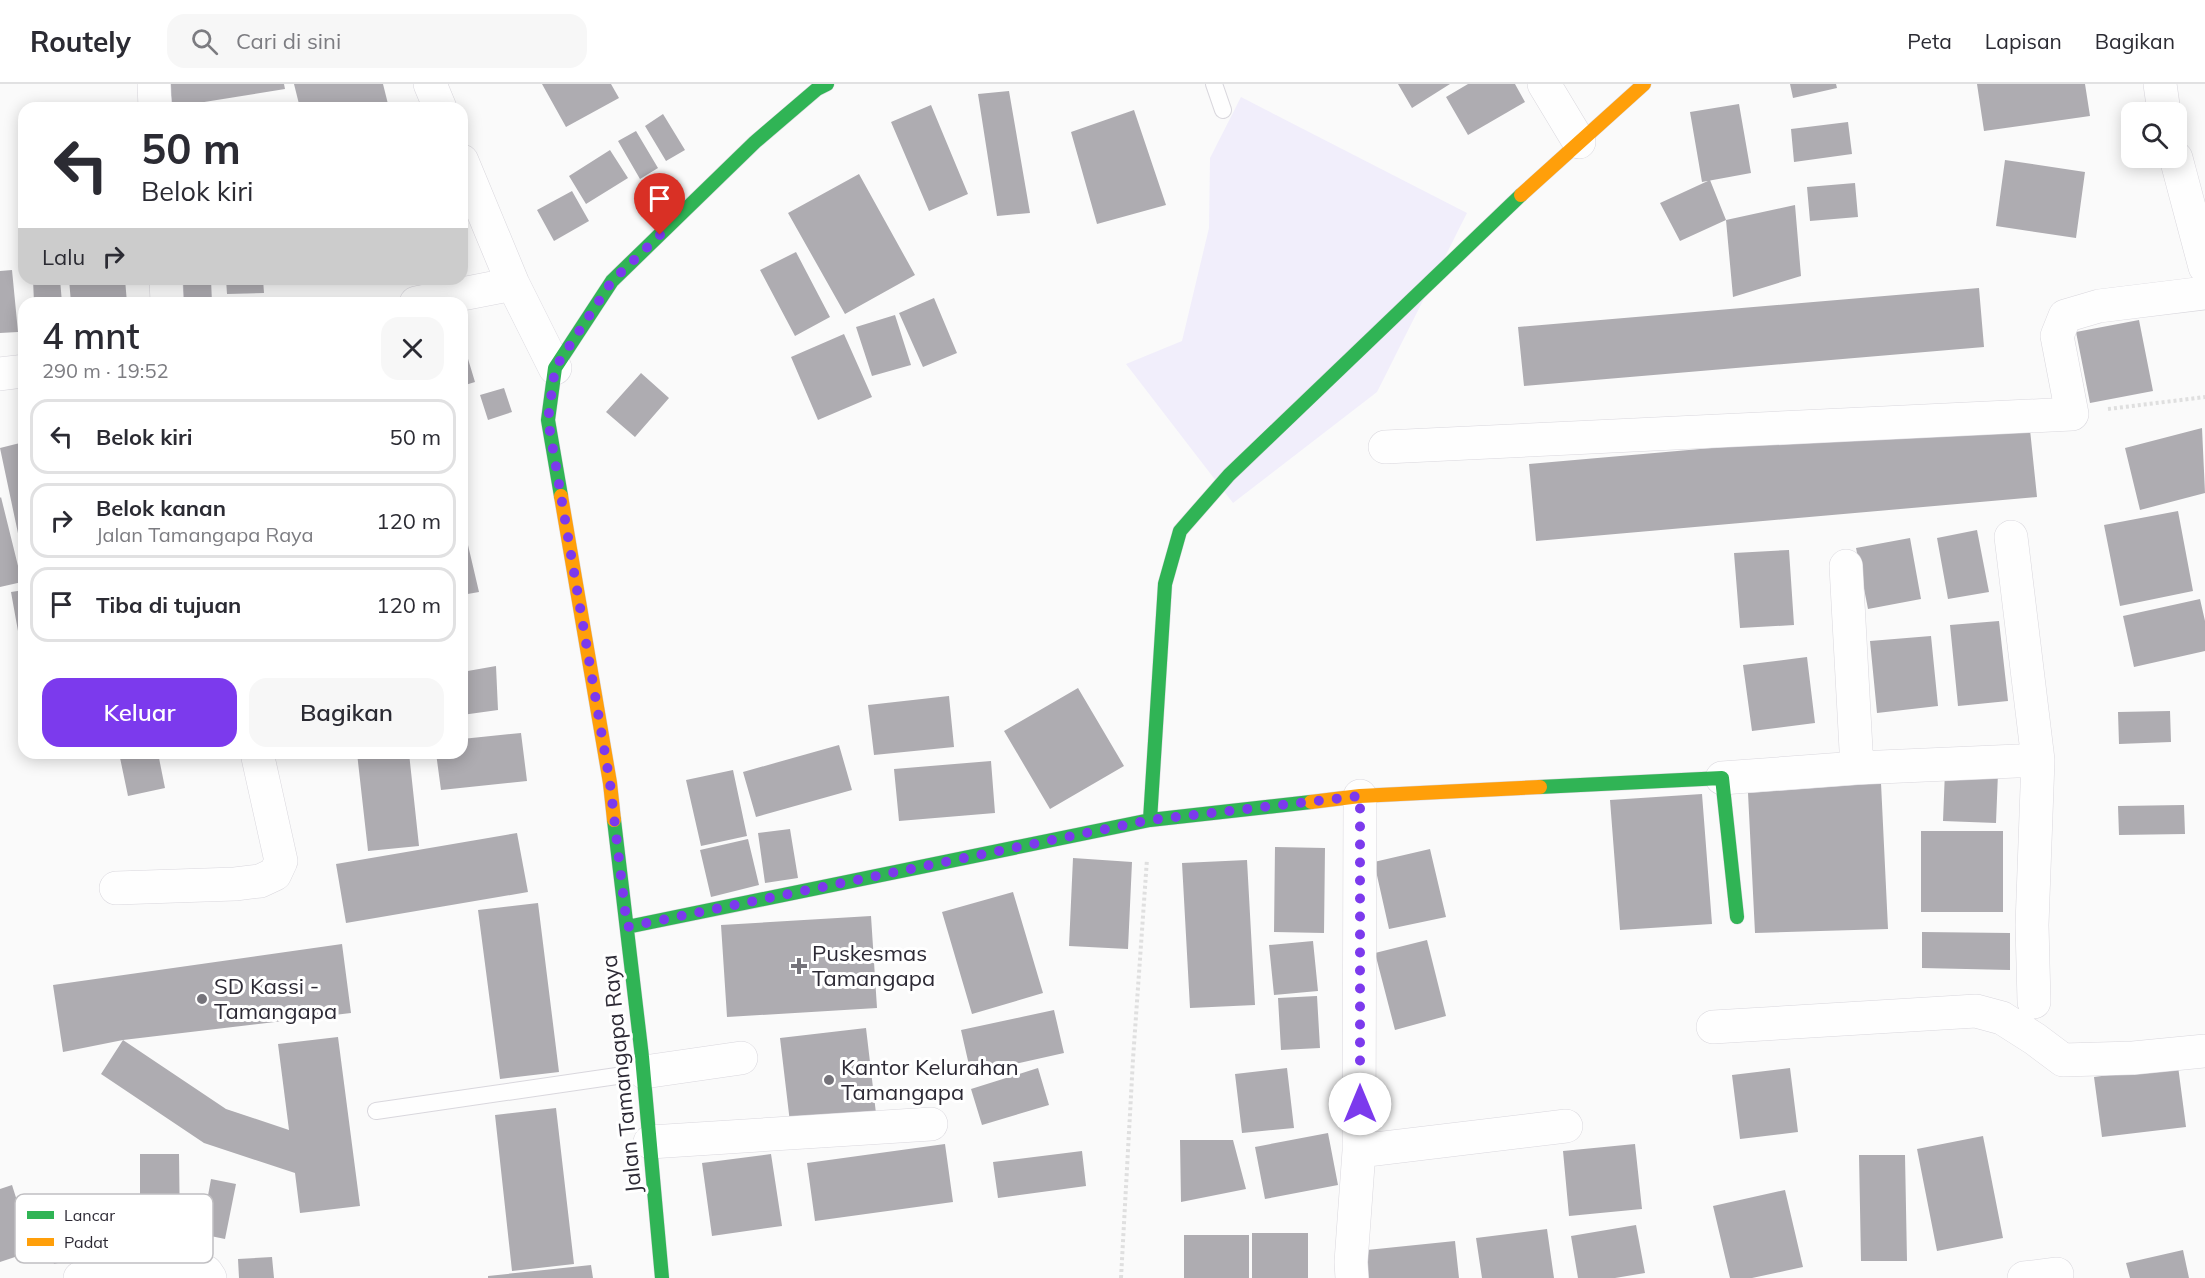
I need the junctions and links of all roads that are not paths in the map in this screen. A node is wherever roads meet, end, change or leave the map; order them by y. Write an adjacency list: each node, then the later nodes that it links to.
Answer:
1 (154, 84): 8 (street)
2 (430, 84): 9 (street)
3 (827, 84): 19 (street, Jalan Tamangapa Raya)
4 (1214, 84): 11 (lane)
5 (1544, 84): 12 (street)
6 (1644, 84): 12 (street)
7 (2160, 84): 10 (street)
8 (155, 102)
9 (438, 102)
10 (2163, 102)
11 (1223, 110)
12 (1579, 142): 30 (street)
13 (2179, 168): 15 (street)
14 (468, 175): 16 (street)
15 (2205, 267)
16 (513, 284): 18 (street); 19 (street)
17 (2205, 293): 22 (street)
18 (447, 297)
19 (555, 368): 33 (street, Jalan Tamangapa Raya)
20 (18, 372): 21 (street)
21 (0, 374)
22 (1385, 447)
23 (2011, 537): 26 (street)
24 (1846, 566): 27 (street)
25 (258, 759): 31 (street)
26 (2038, 760): 27 (street); 34 (street)
27 (1857, 768): 28 (street)
28 (1722, 778): 29 (street); 32 (street)
29 (1360, 796): 30 (street); 43 (street)
30 (1150, 820): 33 (street)
31 (116, 888)
32 (1737, 917)
33 (627, 927): 38 (street, Jalan Tamangapa Raya)
34 (2034, 1002)
35 (1713, 1026): 36 (street)
36 (2205, 1050)
37 (741, 1058): 38 (street)
38 (644, 1072): 39 (lane); 42 (street, Jalan Tamangapa Raya)
39 (376, 1112)
40 (931, 1124): 42 (street)
41 (1566, 1126): 43 (street)
42 (650, 1142): 47 (street, Jalan Tamangapa Raya)
43 (1359, 1151): 48 (street)
44 (2057, 1274): 49 (street)
45 (80, 1278): 46 (street)
46 (210, 1278)
47 (662, 1278)
48 (1352, 1278)
49 (2024, 1278)

